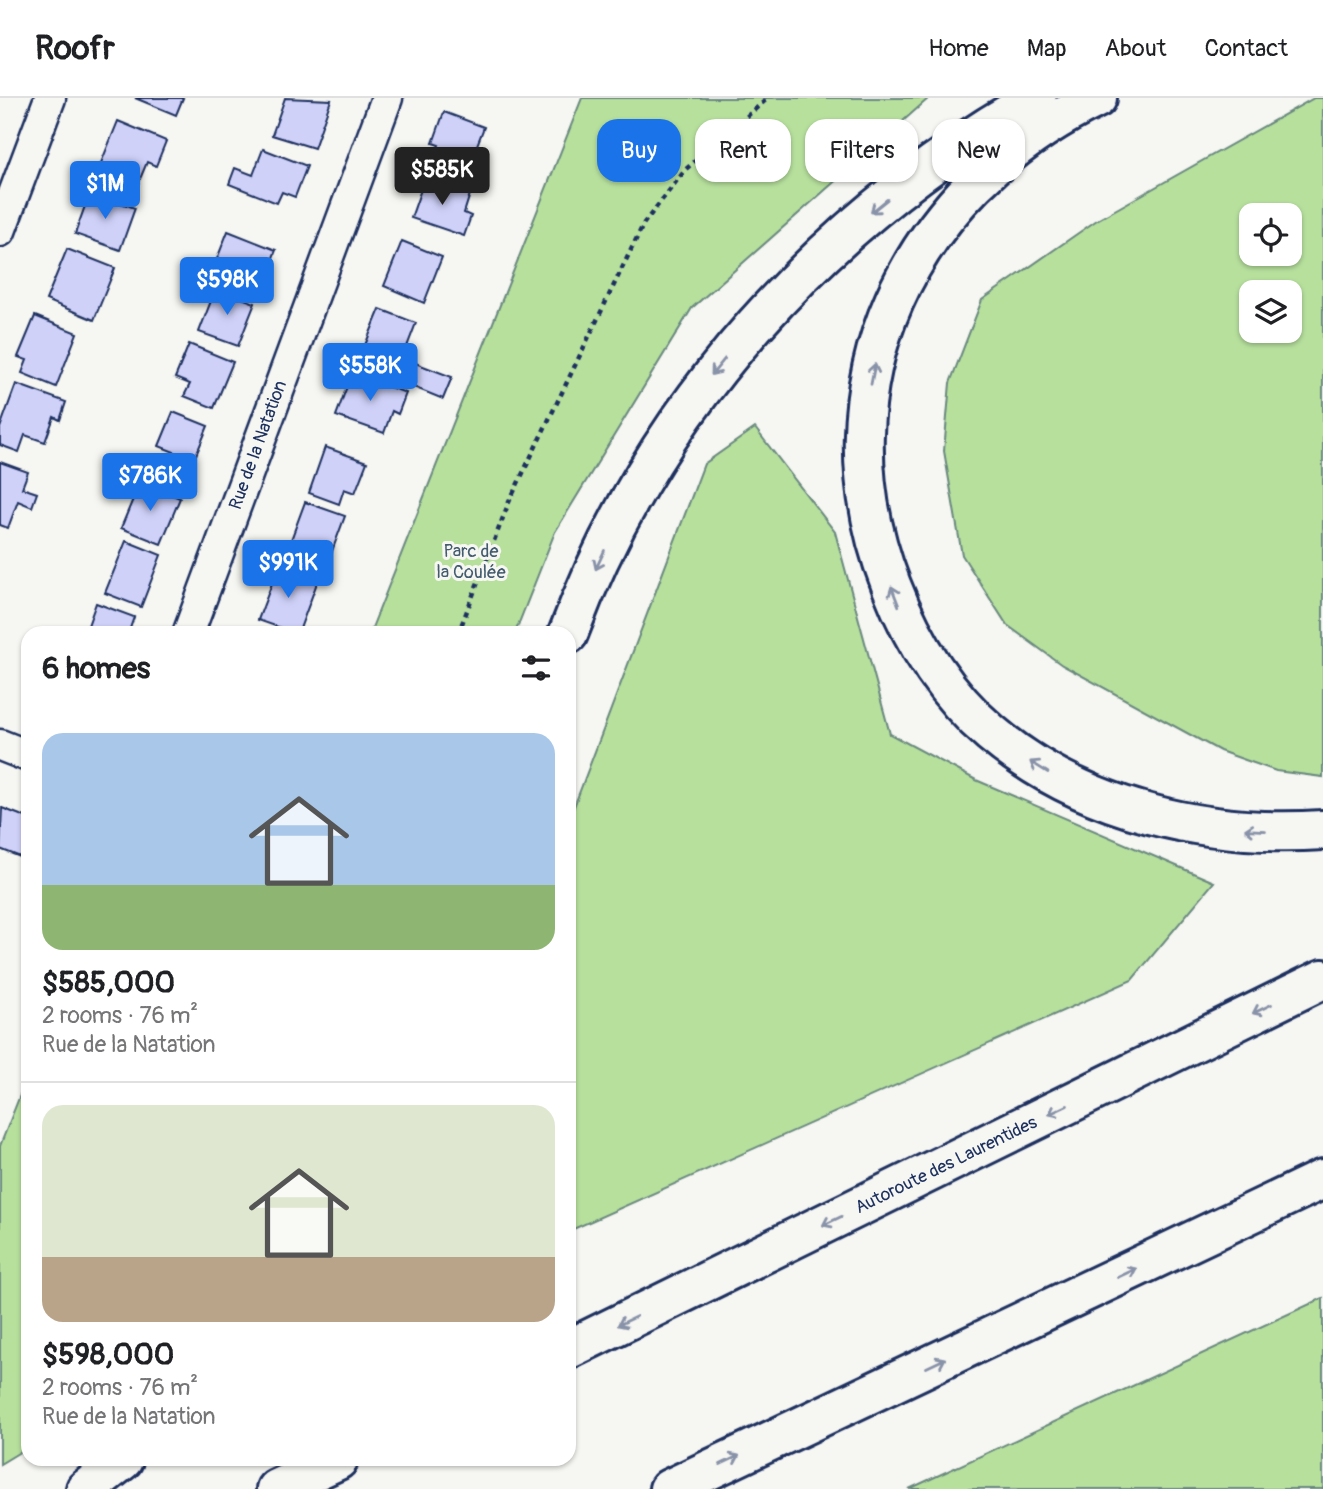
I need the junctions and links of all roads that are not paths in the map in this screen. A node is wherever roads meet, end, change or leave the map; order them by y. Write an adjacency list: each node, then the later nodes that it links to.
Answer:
1 (50, 98): 5 (street)
2 (387, 98): 6 (street, Rue de la Natation)
3 (1036, 98): 7 (highway, one-way to 7)
4 (1097, 98): 10 (highway, one-way to 4)
5 (0, 230)
6 (191, 626)
7 (571, 626)
8 (0, 745): 9 (street)
9 (21, 753)
10 (1323, 830)
11 (1323, 979): 15 (highway, Autoroute des Laurentides, one-way to 15)
12 (1323, 1179): 14 (highway)
13 (1323, 1208): 14 (highway)
14 (1189, 1244): 20 (highway, one-way to 14)
15 (576, 1346)
16 (115, 1466): 18 (highway)
17 (325, 1466): 19 (highway)
18 (86, 1489)
19 (276, 1489)
20 (669, 1489)

